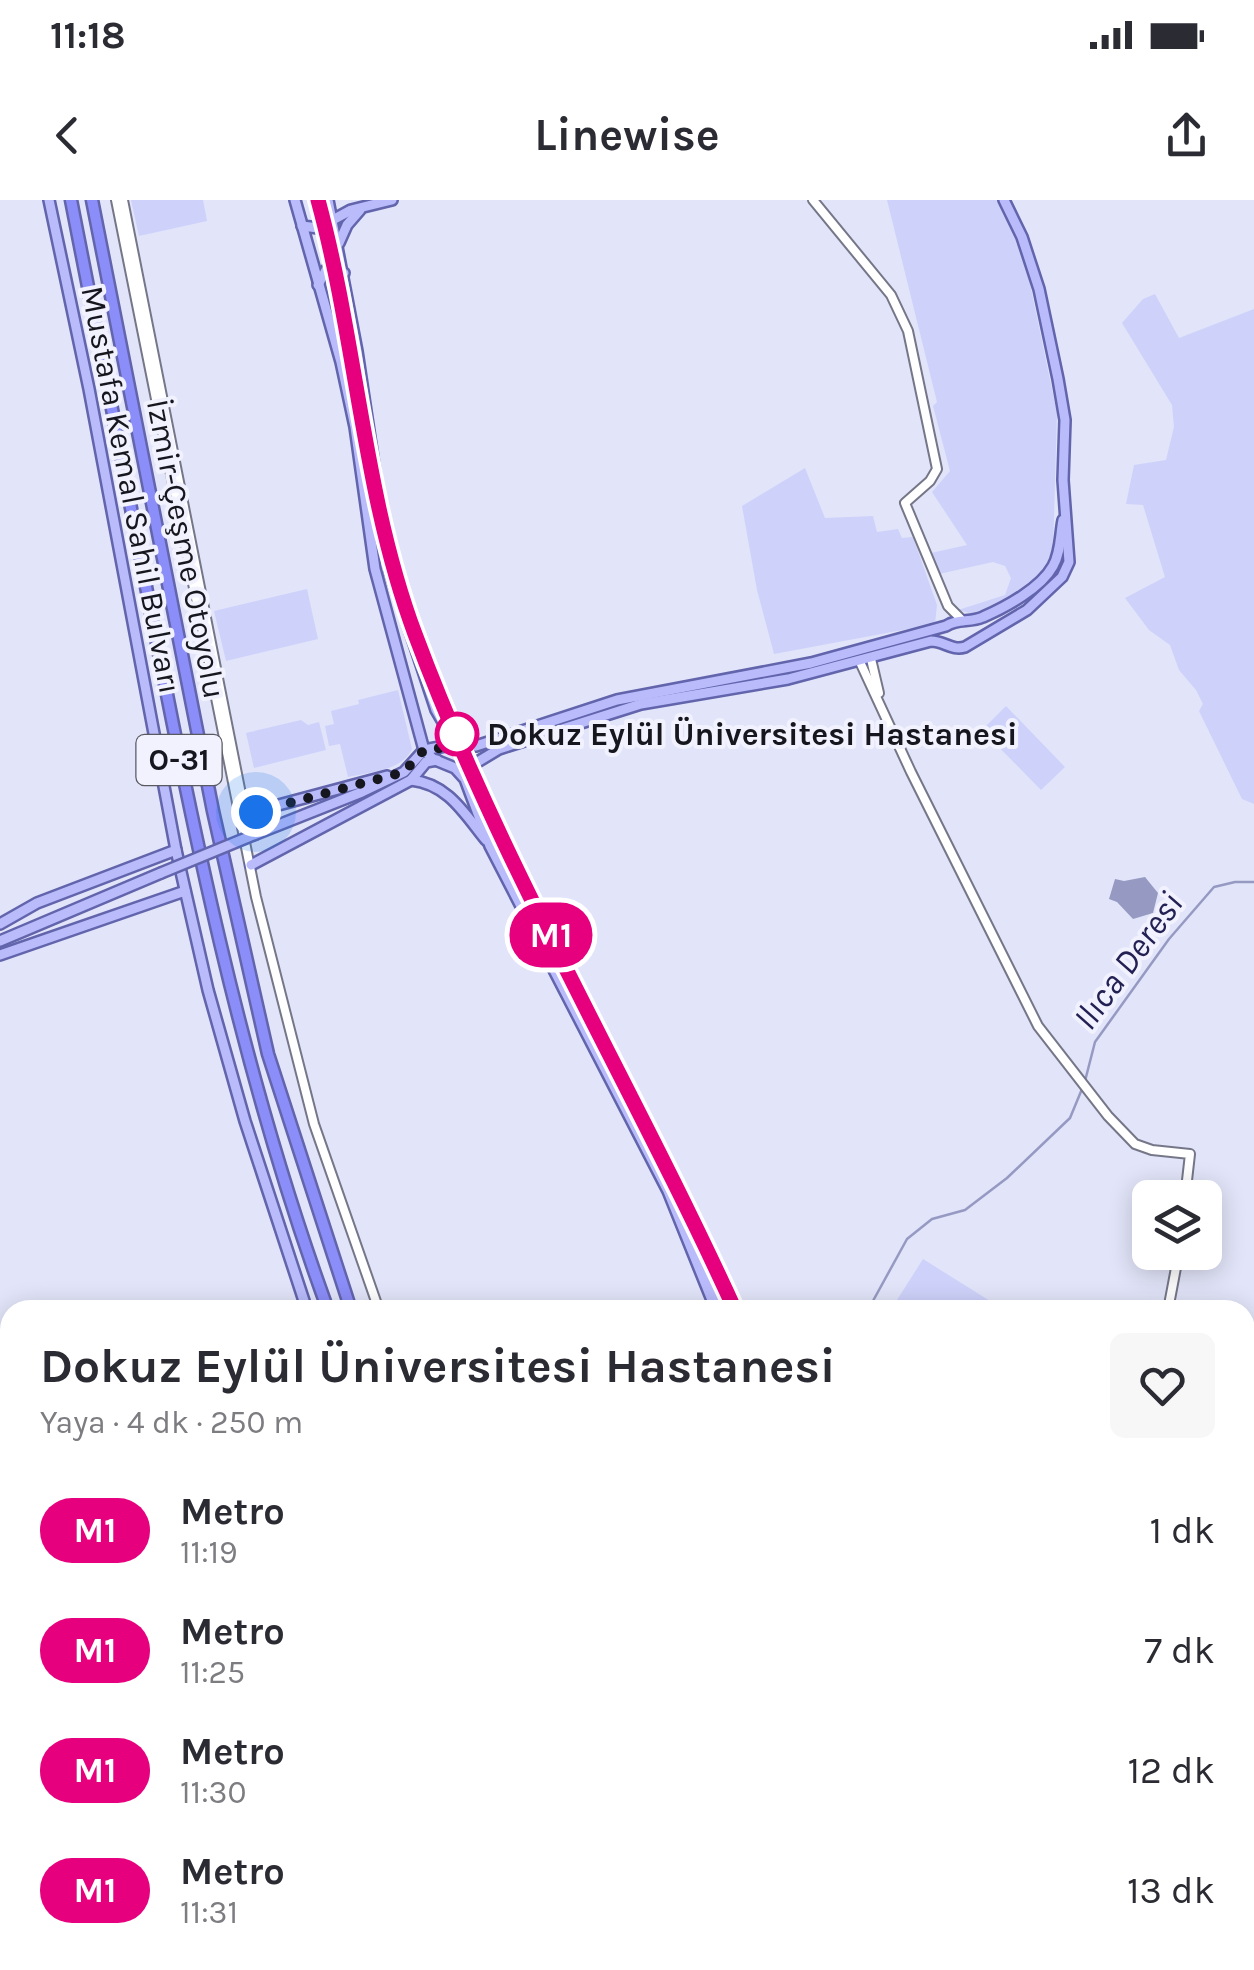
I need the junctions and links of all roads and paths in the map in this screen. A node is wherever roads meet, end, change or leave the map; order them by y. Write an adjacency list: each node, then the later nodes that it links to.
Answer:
1 (48, 200): 34 (main road, Mustafa Kemal Sahil Bulvarı)
2 (71, 200): 43 (highway, İzmir-Çeşme Otoyolu / O-31)
3 (92, 200): 44 (highway, İzmir-Çeşme Otoyolu / O-31)
4 (120, 200): 30 (street, Mustafa Kemal Sahil Bulvarı); 32 (street, Mustafa Kemal Sahil Bulvarı)
5 (328, 200): 11 (main road)
6 (392, 200): 10 (main road)
7 (814, 200): 17 (street)
8 (1004, 200): 16 (main road)
9 (297, 201): 12 (main road)
10 (366, 205): 11 (main road); 13 (main road)
11 (333, 220): 12 (main road); 13 (main road)
12 (302, 226): 15 (main road)
13 (339, 246): 14 (main road)
14 (344, 274): 15 (main road); 23 (main road)
15 (318, 284): 24 (main road)
16 (1065, 512): 18 (main road); 20 (main road)
17 (948, 606): 18 (street); 19 (street)
18 (964, 621): 19 (main road); 20 (main road)
19 (946, 626): 21 (main road); 22 (main road)
20 (971, 642): 21 (main road)
21 (949, 646): 22 (main road)
22 (867, 657): 25 (main road); 28 (main road); 40 (street)
23 (435, 706): 24 (main road); 25 (main road)
24 (413, 712): 26 (main road)
25 (456, 746): 26 (main road); 28 (main road)
26 (424, 750): 27 (main road); 29 (main road)
27 (433, 759): 28 (main road); 29 (main road); 33 (main road)
28 (469, 767): 33 (main road)
29 (408, 777): 31 (main road); 33 (main road); 35 (main road); 38 (main road, bridge)
30 (243, 802): 31 (main road); 32 (street, Mustafa Kemal Sahil Bulvarı)
31 (256, 812): 32 (main road)
32 (242, 822): 35 (street, Mustafa Kemal Sahil Bulvarı)
33 (494, 843): 46 (main road)
34 (176, 850): 36 (main road, Mustafa Kemal Sahil Bulvarı); 37 (main road)
35 (251, 865): 45 (street, Mustafa Kemal Sahil Bulvarı)
36 (185, 891): 39 (main road); 42 (main road, Mustafa Kemal Sahil Bulvarı)
37 (0, 924)
38 (0, 941)
39 (0, 955)
40 (1187, 1180)
41 (1175, 1270): 47 (street)
42 (304, 1300)
43 (325, 1300)
44 (348, 1300)
45 (375, 1300)
46 (715, 1300)
47 (1170, 1300)

